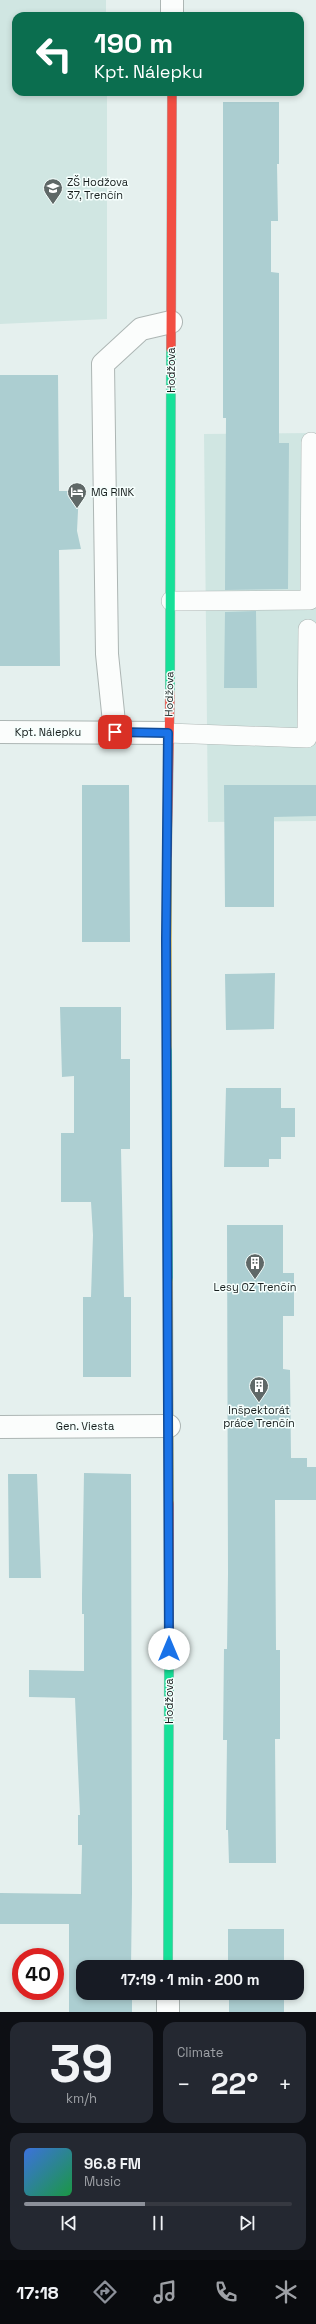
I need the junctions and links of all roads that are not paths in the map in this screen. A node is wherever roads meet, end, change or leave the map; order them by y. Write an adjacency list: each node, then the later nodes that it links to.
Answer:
1 (172, 0): 2 (street)
2 (172, 12)
3 (172, 96): 4 (street, Hodžova)
4 (171, 322): 6 (street, Hodžova); 9 (street)
5 (311, 442): 6 (lane)
6 (172, 602): 10 (street, Hodžova)
7 (308, 629): 10 (lane)
8 (0, 732): 9 (street, Kpt. Nálepku)
9 (115, 732): 10 (street, Kpt. Nálepku)
10 (168, 733): 11 (street, Hodžova)
11 (169, 1426): 12 (street, Gen. Viesta); 13 (street, Hodžova)
12 (0, 1427)
13 (168, 1960)
14 (168, 2000): 15 (street)
15 (168, 2012)

